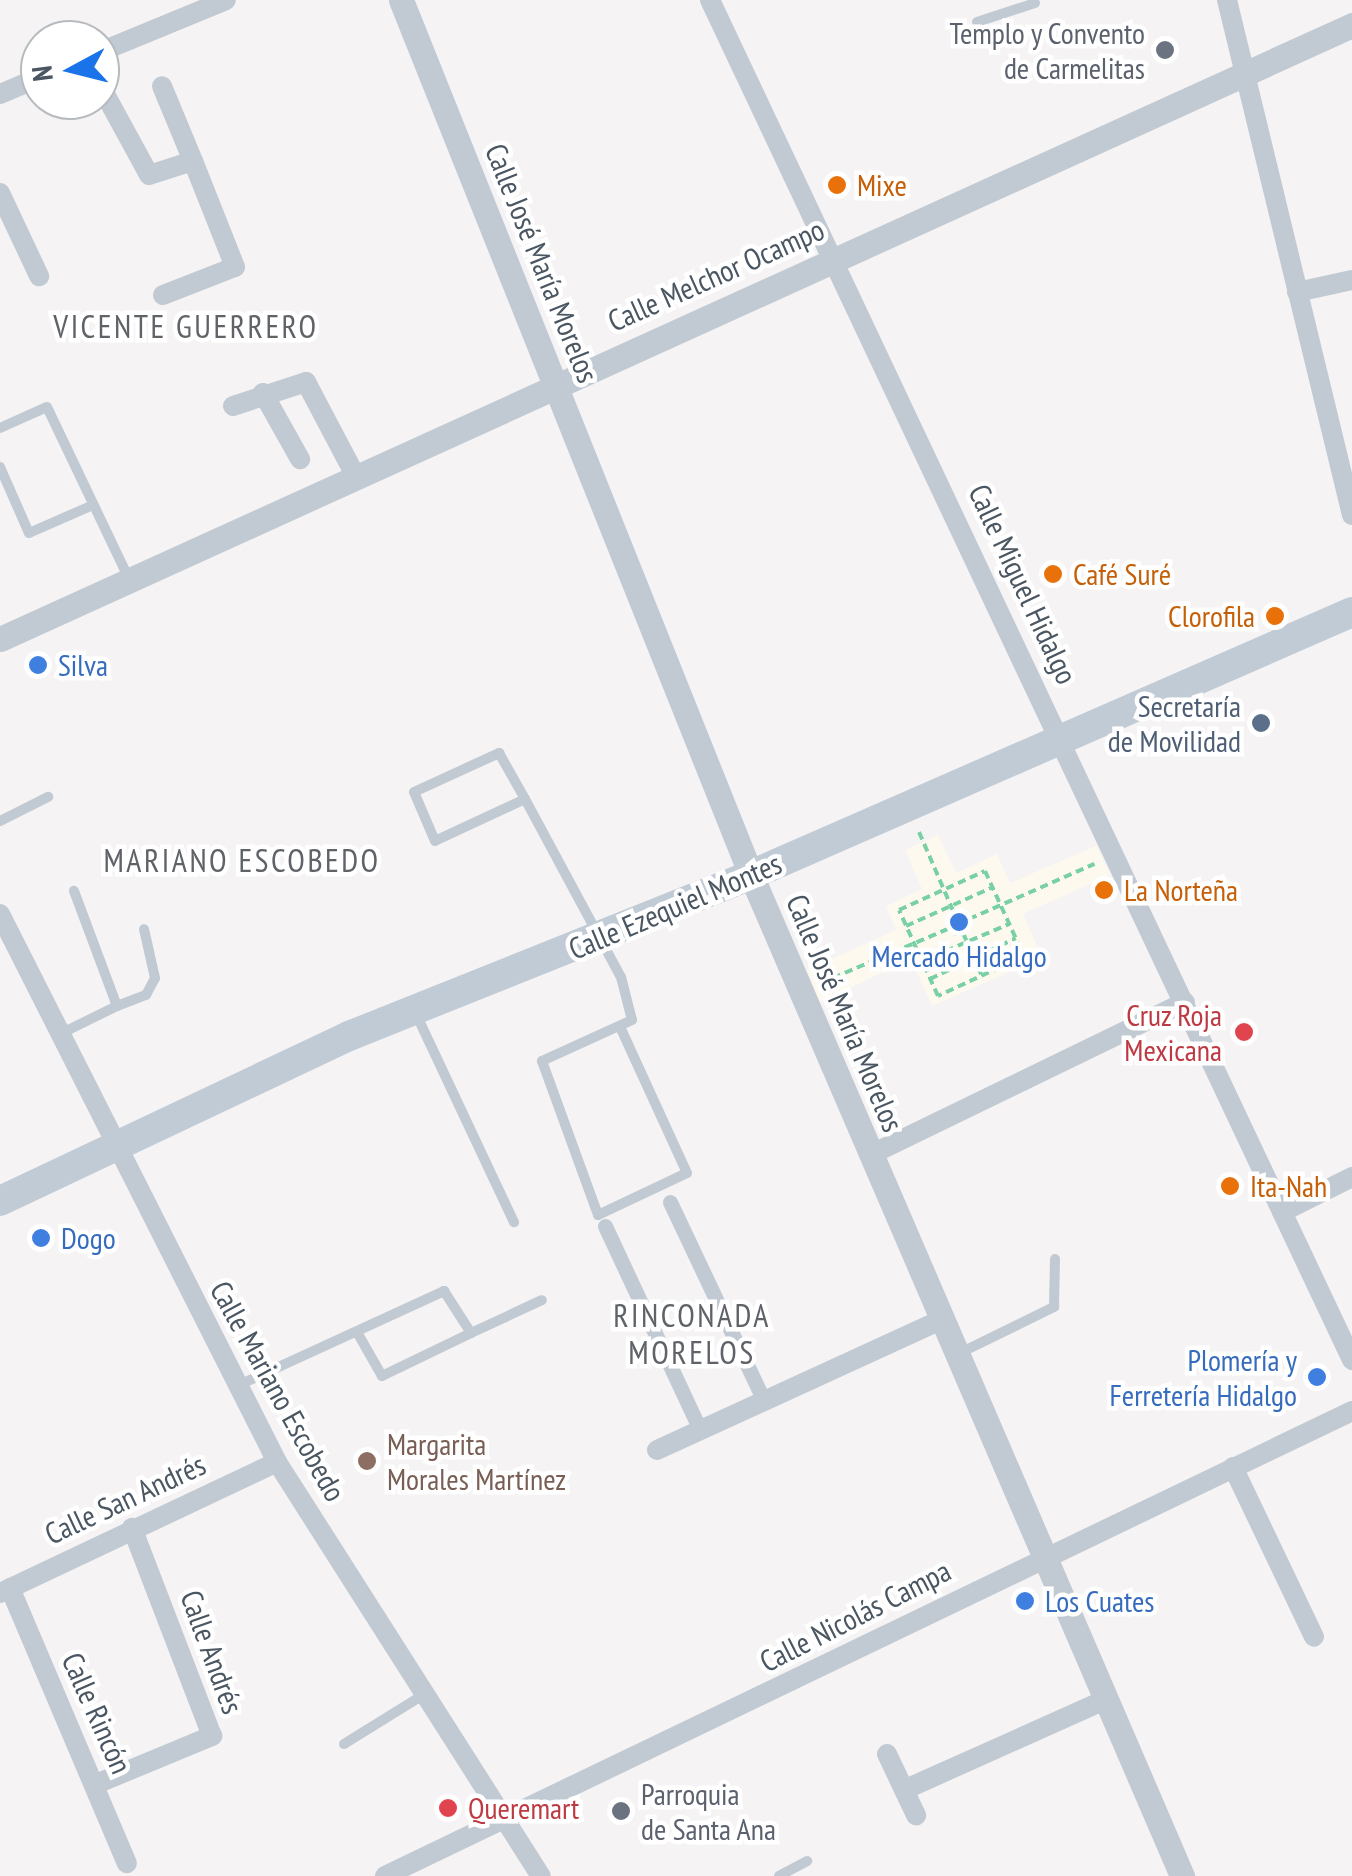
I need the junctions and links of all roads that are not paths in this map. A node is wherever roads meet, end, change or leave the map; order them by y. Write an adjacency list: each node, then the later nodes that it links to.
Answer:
1 (226, 0): 8 (street)
2 (401, 0): 19 (street, Calle José María Morelos)
3 (710, 0): 14 (street, Calle Miguel Hidalgo)
4 (1228, 0): 9 (street)
5 (1035, 3): 6 (lane)
6 (976, 22)
7 (1352, 25): 9 (street, Calle Melchor Ocampo)
8 (120, 44)
9 (1243, 68): 14 (street, Calle Melchor Ocampo); 17 (street)
10 (162, 86): 12 (street)
11 (116, 120): 12 (street)
12 (193, 160): 18 (street)
13 (0, 193): 15 (street)
14 (835, 257): 19 (street, Calle Melchor Ocampo); 31 (street, Calle Miguel Hidalgo)
15 (39, 276)
16 (1352, 280): 17 (street)
17 (1297, 292): 27 (street)
18 (163, 295)
19 (556, 384): 25 (street, Calle Melchor Ocampo); 35 (street, Calle José María Morelos)
20 (263, 393): 21 (street); 23 (street); 25 (street)
21 (233, 406)
22 (0, 428): 26 (lane)
23 (300, 459)
24 (0, 466): 26 (lane)
25 (355, 475): 28 (street, Calle Melchor Ocampo)
26 (94, 504): 28 (lane)
27 (1352, 515)
28 (129, 580): 30 (street, Calle Melchor Ocampo)
29 (1352, 612): 31 (main road, Calle Ezequiel Montes)
30 (0, 639)
31 (1064, 739): 35 (main road, Calle Ezequiel Montes); 40 (street, Calle Miguel Hidalgo)
32 (48, 797): 34 (lane)
33 (525, 799): 33 (lane); 39 (lane)
34 (0, 821)
35 (751, 875): 39 (main road, Calle Ezequiel Montes); 46 (street, Calle José María Morelos)
36 (74, 890): 41 (lane)
37 (0, 914): 44 (street, Calle Mariano Escobedo)
38 (144, 928): 41 (lane)
39 (600, 938): 42 (main road, Calle Ezequiel Montes); 43 (lane)
40 (1185, 1002): 46 (street); 50 (street, Calle Miguel Hidalgo)
41 (118, 1006): 44 (lane)
42 (417, 1016): 45 (main road, Calle Ezequiel Montes); 51 (lane)
43 (621, 1030): 43 (lane)
44 (60, 1034): 45 (street, Calle Mariano Escobedo)
45 (116, 1149): 48 (main road, Calle Ezequiel Montes); 60 (street, Calle Mariano Escobedo)
46 (870, 1155): 55 (street, Calle José María Morelos)
47 (1352, 1178): 50 (street)
48 (0, 1201)
49 (670, 1202): 61 (street)
50 (1282, 1212): 59 (street, Calle Miguel Hidalgo)
51 (514, 1222)
52 (605, 1226): 63 (street)
53 (1055, 1259): 58 (lane)
54 (542, 1300): 57 (lane)
55 (939, 1321): 58 (street, Calle José María Morelos); 61 (street)
56 (358, 1332): 57 (lane); 57 (lane); 60 (lane)
57 (471, 1333)
58 (956, 1355): 68 (street, Calle José María Morelos)
59 (1352, 1360)
60 (238, 1386): 65 (street, Calle Mariano Escobedo)
61 (764, 1402): 63 (street)
62 (1352, 1411): 66 (street, Calle Nicolás Campa)
63 (700, 1430): 64 (street)
64 (657, 1450)
65 (278, 1462): 67 (street, Calle San Andrés); 71 (street, Calle Mariano Escobedo)
66 (1234, 1467): 68 (street, Calle Nicolás Campa); 70 (street)
67 (132, 1528): 69 (street, Calle San Andrés); 75 (street, Calle Andrés)
68 (1042, 1555): 72 (street, Calle José María Morelos); 78 (street, Calle Nicolás Campa)
69 (5, 1590): 75 (street, Calle Rincón)
70 (1314, 1637)
71 (423, 1695): 73 (lane); 78 (street, Calle Mariano Escobedo)
72 (1106, 1700): 76 (street); 84 (street, Calle José María Morelos)
73 (344, 1744)
74 (887, 1754): 76 (street)
75 (96, 1784): 80 (street, Calle Rincón)
76 (906, 1789): 77 (street)
77 (916, 1815)
78 (504, 1825): 81 (street, Calle Nicolás Campa); 82 (street, Calle Mariano Escobedo)
79 (807, 1861): 83 (lane)
80 (128, 1863)
81 (385, 1876)
82 (541, 1876)
83 (778, 1876)
84 (1182, 1876)

